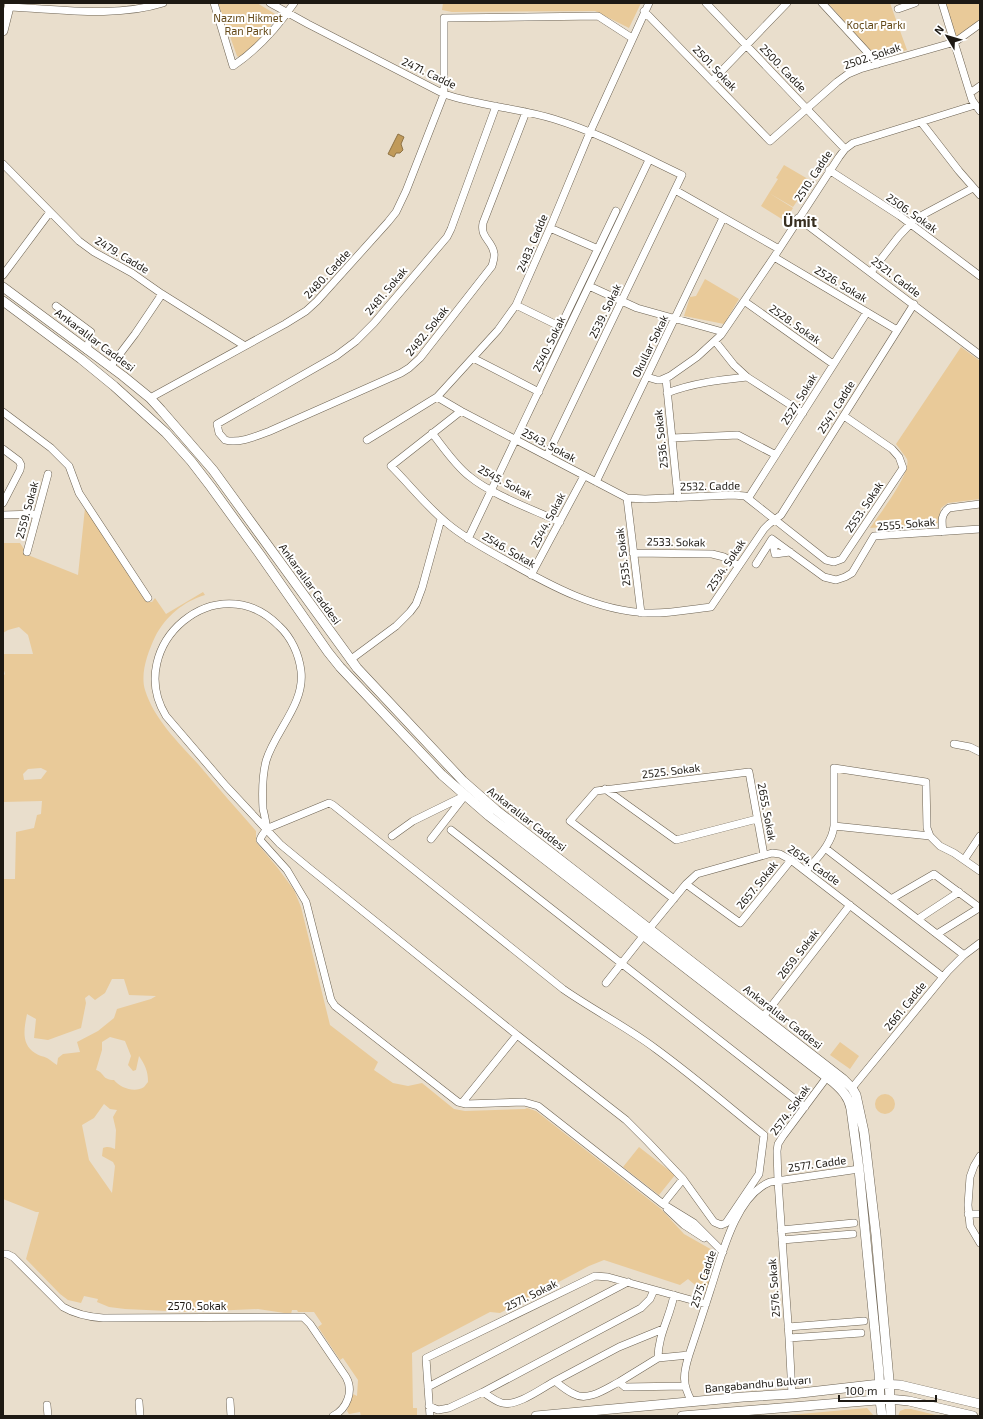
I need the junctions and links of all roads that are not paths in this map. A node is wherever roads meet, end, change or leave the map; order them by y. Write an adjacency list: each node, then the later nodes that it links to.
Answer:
1 (163, 3): 11 (street)
2 (214, 3): 14 (street)
3 (270, 3): 14 (street, 2471. Cadde)
4 (294, 3): 14 (street)
5 (648, 3): 13 (street, 2483. Cadde)
6 (706, 3): 19 (street, 2500. Cadde)
7 (787, 3): 19 (street)
8 (822, 3): 20 (street)
9 (915, 3): 12 (street)
10 (942, 3): 18 (street)
11 (10, 5): 16 (main road)
12 (898, 9)
13 (644, 11): 17 (street, 2483. Cadde); 21 (street, 2501. Sokak)
14 (287, 13): 24 (street, 2471. Cadde)
15 (980, 24): 18 (street, 2502. Sokak)
16 (3, 31)
17 (632, 38): 24 (street); 30 (street, 2483. Cadde)
18 (955, 42): 20 (street, 2502. Sokak); 23 (street)
19 (746, 46): 21 (street); 27 (street, 2500. Cadde)
20 (878, 64): 27 (street, 2502. Sokak)
21 (712, 81): 31 (street, 2501. Sokak)
22 (980, 86): 23 (street)
23 (970, 93): 26 (street)
24 (444, 94): 25 (street, 2471. Cadde); 68 (street, 2480. Cadde)
25 (496, 106): 28 (street, 2471. Cadde); 87 (street, 2481. Sokak)
26 (978, 108): 29 (street, 2510. Cadde)
27 (807, 109): 31 (street, 2502. Sokak); 32 (street, 2500. Cadde)
28 (526, 112): 30 (street, 2471. Cadde); 87 (street, 2482. Sokak)
29 (921, 122): 32 (street, 2510. Cadde); 36 (street)
30 (590, 132): 33 (street); 44 (street, 2483. Cadde)
31 (770, 141)
32 (845, 149): 35 (street, 2510. Cadde)
33 (650, 160): 37 (street, 2539. Sokak); 51 (street, 2540. Sokak)
34 (3, 164): 40 (street, 2479. Cadde)
35 (830, 170): 42 (street, 2510. Cadde); 43 (street, 2506. Sokak)
36 (973, 188): 38 (street); 43 (street)
37 (675, 190): 41 (street); 56 (street, 2539. Sokak)
38 (980, 195)
39 (616, 211): 45 (street)
40 (50, 212): 49 (street); 53 (street, 2479. Cadde)
41 (723, 218): 46 (street); 63 (street, Okullar Sokak)
42 (798, 218): 46 (street, 2510. Cadde); 48 (street, 2521. Cadde)
43 (910, 224): 48 (street); 50 (street, 2506. Sokak)
44 (550, 228): 45 (street); 59 (street, 2483. Cadde)
45 (598, 249): 60 (street)
46 (779, 250): 47 (street, 2510. Cadde)
47 (774, 257): 55 (street, 2510. Cadde); 62 (street, 2526. Sokak)
48 (871, 272): 57 (street, 2521. Cadde)
49 (3, 275)
50 (980, 276)
51 (589, 286): 56 (street); 61 (street, 2540. Sokak)
52 (3, 287): 69 (main road, Ankaralılar Caddesi)
53 (162, 294): 68 (street, 2479. Cadde); 74 (street)
54 (3, 301): 82 (main road, Ankaralılar Caddesi)
55 (744, 301): 66 (street, 2510. Cadde); 73 (street, 2528. Sokak)
56 (621, 302): 63 (street); 94 (street, 2539. Sokak)
57 (914, 304): 65 (street, 2547. Cadde); 70 (street, 2521. Cadde)
58 (56, 306): 69 (street)
59 (516, 306): 64 (street); 71 (street, 2483. Cadde)
60 (570, 307): 61 (street); 64 (street)
61 (577, 311): 78 (street, 2540. Sokak)
62 (867, 312): 65 (street, 2526. Sokak); 73 (street, 2527. Sokak)
63 (675, 319): 66 (street); 75 (street, Okullar Sokak)
64 (560, 327): 72 (street)
65 (897, 330): 86 (street, 2547. Cadde)
66 (723, 332): 67 (street, 2510. Cadde)
67 (715, 341): 76 (street); 77 (street, 2510. Cadde)
68 (245, 346): 81 (street, 2480. Cadde)
69 (87, 350): 74 (main road, Ankaralılar Caddesi)
70 (980, 354)
71 (473, 358): 78 (street); 80 (street, 2483. Cadde)
72 (544, 361)
73 (833, 364): 85 (street, 2527. Sokak)
74 (110, 367): 81 (main road, Ankaralılar Caddesi)
75 (647, 377): 77 (street); 98 (street, Okullar Sokak)
76 (747, 378): 79 (street); 85 (street)
77 (666, 379): 79 (street, 2536. Sokak)
78 (538, 392): 91 (street, 2540. Sokak)
79 (667, 393): 89 (street, 2536. Sokak)
80 (437, 397): 83 (street, 2543. Sokak); 90 (street, 2483. Cadde)
81 (150, 398): 82 (main road); 97 (main road, Ankaralılar Caddesi)
82 (138, 407): 99 (main road, Ankaralılar Caddesi)
83 (461, 411): 88 (street); 91 (street, 2543. Sokak)
84 (3, 412): 122 (street)
85 (803, 413): 93 (street, 2527. Sokak)
86 (844, 416): 109 (street, 2547. Cadde); 118 (street, 2553. Sokak)
87 (217, 424)
88 (432, 434): 100 (street, 2545. Sokak); 108 (street, 2546. Sokak)
89 (672, 438): 93 (street); 102 (street, 2536. Sokak)
90 (367, 440)
91 (515, 440): 94 (street, 2543. Sokak); 100 (street, 2540. Sokak)
92 (3, 449): 104 (street)
93 (776, 455): 103 (street, 2527. Sokak)
94 (547, 456): 96 (street, 2543. Sokak)
95 (48, 474): 106 (street, 2559. Sokak)
96 (584, 476): 98 (street, 2543. Sokak); 110 (street, 2544. Sokak)
97 (220, 480): 99 (main road); 124 (main road, Ankaralılar Caddesi)
98 (596, 482): 101 (street, 2543. Sokak)
99 (211, 487): 125 (main road, Ankaralılar Caddesi)
100 (491, 490): 110 (street, 2545. Sokak); 113 (street, 2540. Sokak)
101 (627, 498): 102 (street, 2532. Cadde); 117 (street, 2535. Sokak)
102 (678, 498): 103 (street, 2532. Cadde)
103 (749, 498): 109 (street, 2532. Cadde)
104 (3, 503)
105 (980, 504): 112 (street)
106 (37, 514): 107 (street); 115 (street, 2559. Sokak)
107 (3, 515)
108 (442, 519): 113 (street, 2546. Sokak); 124 (street)
109 (776, 520): 118 (street, 2532. Cadde); 120 (street, 2534. Sokak)
110 (560, 522): 121 (street, 2544. Sokak)
111 (980, 529): 112 (street, 2555. Sokak)
112 (943, 532): 116 (street, 2555. Sokak)
113 (468, 539): 121 (street, 2546. Sokak)
114 (772, 539): 116 (street, 2555. Sokak); 116 (street); 119 (street)
115 (27, 552)
116 (790, 552)
117 (633, 553): 120 (street, 2533. Sokak); 123 (street, 2535. Sokak)
118 (842, 559)
119 (756, 564)
120 (739, 566): 123 (street, 2534. Sokak)
121 (532, 575): 123 (street, 2546. Sokak)
122 (148, 598)
123 (641, 613)
124 (350, 660): 125 (main road); 152 (main road, Ankaralılar Caddesi)
125 (340, 667): 130 (main road, Ankaralılar Caddesi)
126 (954, 744): 127 (street)
127 (980, 752)
128 (749, 772): 129 (street, 2525. Sokak); 131 (street, 2655. Sokak)
129 (605, 790): 131 (street); 147 (street, 2525. Sokak)
130 (464, 796): 135 (street); 138 (street); 152 (main road, Ankaralılar Caddesi)
131 (757, 819): 140 (street, 2655. Sokak)
132 (834, 826): 136 (street); 136 (street); 139 (street)
133 (266, 829): 133 (street); 160 (street); 163 (street); 167 (street)
134 (451, 830): 156 (street)
135 (392, 836)
136 (930, 836): 142 (street)
137 (980, 836): 142 (street)
138 (431, 839)
139 (825, 848): 143 (street); 148 (street)
140 (764, 855): 141 (street, 2654. Cadde); 145 (street, 2654. Cadde)
141 (791, 860): 143 (street, 2654. Cadde); 145 (street, 2657. Sokak)
142 (964, 860): 144 (street)
143 (806, 871): 149 (street, 2654. Cadde)
144 (980, 871)
145 (686, 884): 147 (street, 2654. Cadde)
146 (959, 892): 148 (street); 150 (street); 151 (street)
147 (674, 899): 152 (street, 2654. Cadde)
148 (891, 899): 151 (street)
149 (850, 905): 157 (street, 2654. Cadde); 159 (street, 2659. Sokak)
150 (980, 908): 153 (street)
151 (918, 919): 153 (street)
152 (646, 932): 156 (street, 2654. Cadde); 159 (main road, Ankaralılar Caddesi); 161 (main road, Ankaralılar Caddesi)
153 (937, 934): 155 (street)
154 (980, 943): 155 (street, 2661. Cadde)
155 (964, 955): 157 (street, 2661. Cadde)
156 (622, 964): 158 (street, 2654. Cadde); 164 (street)
157 (943, 977): 162 (street, 2661. Cadde)
158 (606, 983)
159 (763, 1017): 162 (main road, Ankaralılar Caddesi)
160 (517, 1035): 163 (street); 167 (street)
161 (828, 1077): 162 (main road, Ankaralılar Caddesi); 164 (street, 2574. Sokak)
162 (849, 1092): 166 (main road, Ankaralılar Caddesi); 192 (main road, Ankaralılar Caddesi)
163 (462, 1103): 169 (street)
164 (805, 1107): 168 (street, 2574. Sokak)
165 (980, 1156): 170 (street)
166 (859, 1169): 168 (street, 2577. Cadde); 192 (main road, Ankaralılar Caddesi)
167 (683, 1179): 169 (street)
168 (778, 1181): 173 (street, 2576. Sokak); 177 (street, 2575. Cadde)
169 (663, 1204): 177 (street)
170 (968, 1214): 171 (street); 176 (street)
171 (980, 1214)
172 (854, 1224): 173 (street)
173 (781, 1230): 175 (street, 2576. Sokak)
174 (853, 1234): 175 (street)
175 (782, 1240): 184 (street, 2576. Sokak)
176 (980, 1243)
177 (723, 1252): 182 (street, 2575. Cadde)
178 (3, 1254): 208 (street, 2570. Sokak)
179 (628, 1282): 180 (street, 2571. Sokak); 194 (street); 194 (street, 2571. Sokak)
180 (654, 1290): 181 (street, 2571. Sokak); 195 (street)
181 (674, 1295): 182 (street, 2571. Sokak); 185 (street)
182 (706, 1304): 188 (street, 2575. Cadde)
183 (864, 1321): 184 (street)
184 (788, 1327): 187 (street, 2576. Sokak)
185 (663, 1328): 189 (street); 190 (street)
186 (861, 1333): 187 (street)
187 (789, 1338): 196 (street, 2576. Sokak)
188 (688, 1355): 189 (street); 193 (street, 2575. Cadde)
189 (658, 1358): 191 (street)
190 (555, 1381): 191 (street); 195 (street)
191 (619, 1382): 193 (street)
192 (884, 1384): 196 (main road, Bangabandhu Bulvarı); 197 (main road, Ankaralılar Caddesi); 201 (main road, Bangabandhu Bulvarı)
193 (685, 1386): 200 (street, 2575. Cadde)
194 (428, 1387): 203 (street, 2571. Sokak)
195 (483, 1392): 203 (street)
196 (792, 1394): 200 (main road, Bangabandhu Bulvarı)
197 (884, 1400): 204 (main road); 212 (main road, Ankaralılar Caddesi); 213 (main road, Ankaralılar Caddesi); 214 (main road)
198 (230, 1401): 207 (street)
199 (139, 1402): 206 (street)
200 (692, 1402): 204 (main road); 210 (main road, Bangabandhu Bulvarı)
201 (978, 1402)
202 (48, 1405): 205 (street)
203 (430, 1406): 209 (street, 2571. Sokak)
204 (700, 1415): 211 (main road)
205 (48, 1416)
206 (140, 1416)
207 (231, 1416)
208 (333, 1416)
209 (430, 1416)
210 (536, 1416)
211 (682, 1416)
212 (882, 1416)
213 (891, 1416)
214 (973, 1416)

